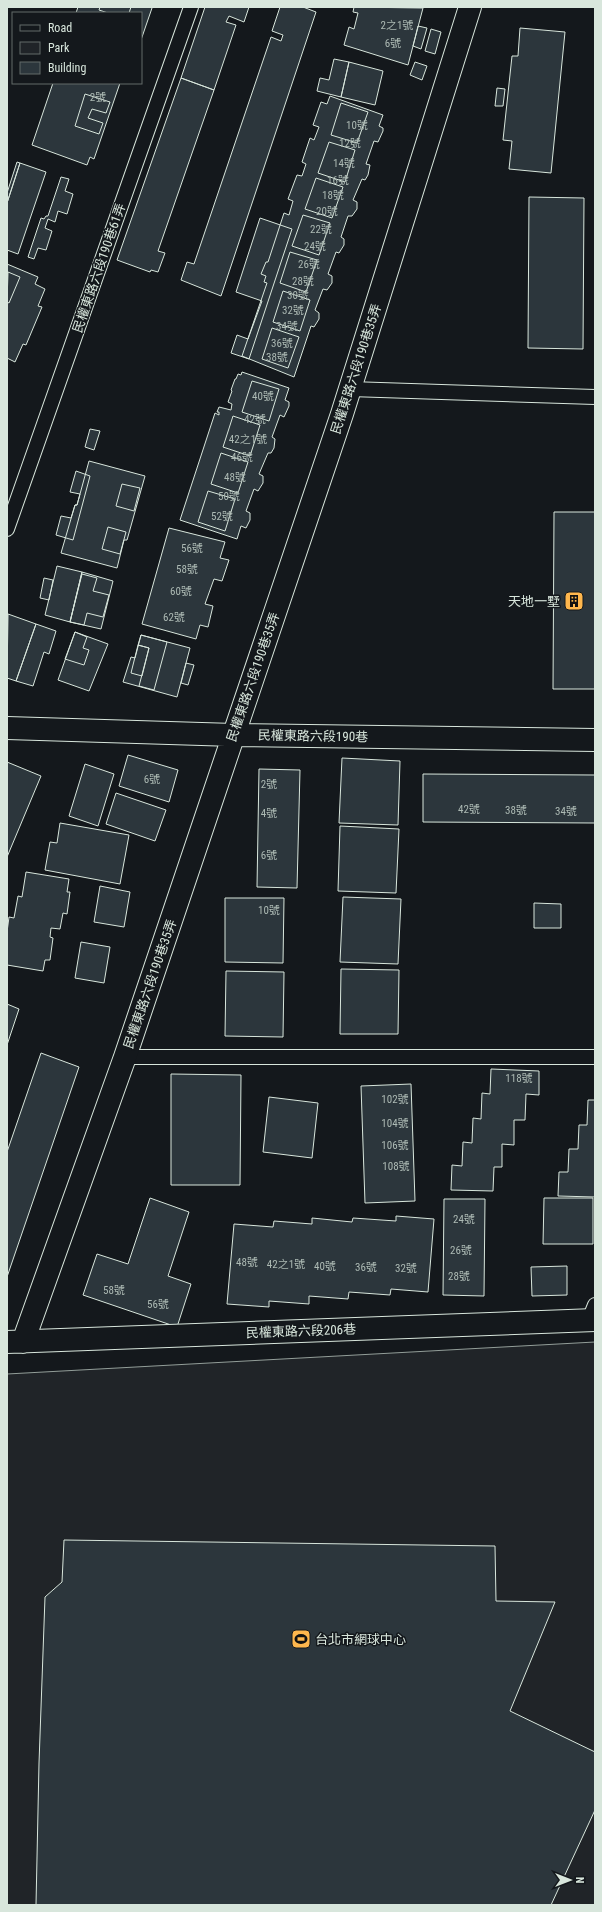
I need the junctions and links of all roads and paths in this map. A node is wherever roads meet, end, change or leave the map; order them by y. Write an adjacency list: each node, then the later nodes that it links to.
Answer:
1 (191, 7): 5 (lane, 民權東路六段190巷61弄)
2 (470, 7): 3 (street, 民權東路六段190巷35弄)
3 (350, 389): 4 (lane); 7 (street, 民權東路六段190巷35弄)
4 (595, 397)
5 (7, 528)
6 (7, 728): 7 (street, 民權東路六段190巷)
7 (234, 735): 8 (street, 民權東路六段190巷); 9 (street, 民權東路六段190巷35弄)
8 (595, 740)
9 (126, 1057): 10 (lane); 12 (street, 民權東路六段190巷35弄)
10 (595, 1057)
11 (593, 1315): 12 (street, 民權東路六段206巷)
12 (15, 1342)

